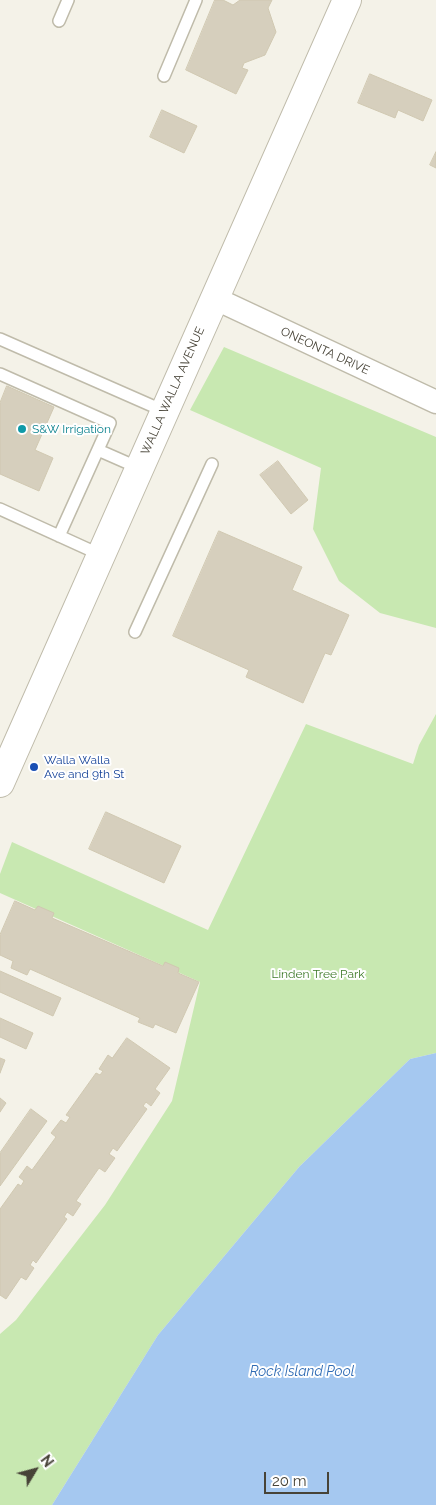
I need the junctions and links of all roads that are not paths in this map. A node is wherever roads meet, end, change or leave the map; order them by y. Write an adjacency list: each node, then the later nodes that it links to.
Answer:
1 (68, 0): 4 (lane)
2 (196, 0): 5 (lane)
3 (343, 3): 6 (street, WALLA WALLA AVENUE)
4 (59, 21)
5 (164, 76)
6 (214, 298): 9 (street, ONEONTA DRIVE); 10 (street, WALLA WALLA AVENUE)
7 (0, 339): 10 (lane)
8 (0, 374): 11 (lane)
9 (436, 402)
10 (164, 411): 13 (street, WALLA WALLA AVENUE)
11 (98, 450): 13 (lane); 15 (lane)
12 (212, 464): 17 (lane)
13 (139, 468): 16 (street, WALLA WALLA AVENUE)
14 (0, 509): 15 (lane)
15 (59, 536): 16 (lane)
16 (101, 555): 18 (street, WALLA WALLA AVENUE)
17 (135, 632)
18 (0, 783)

